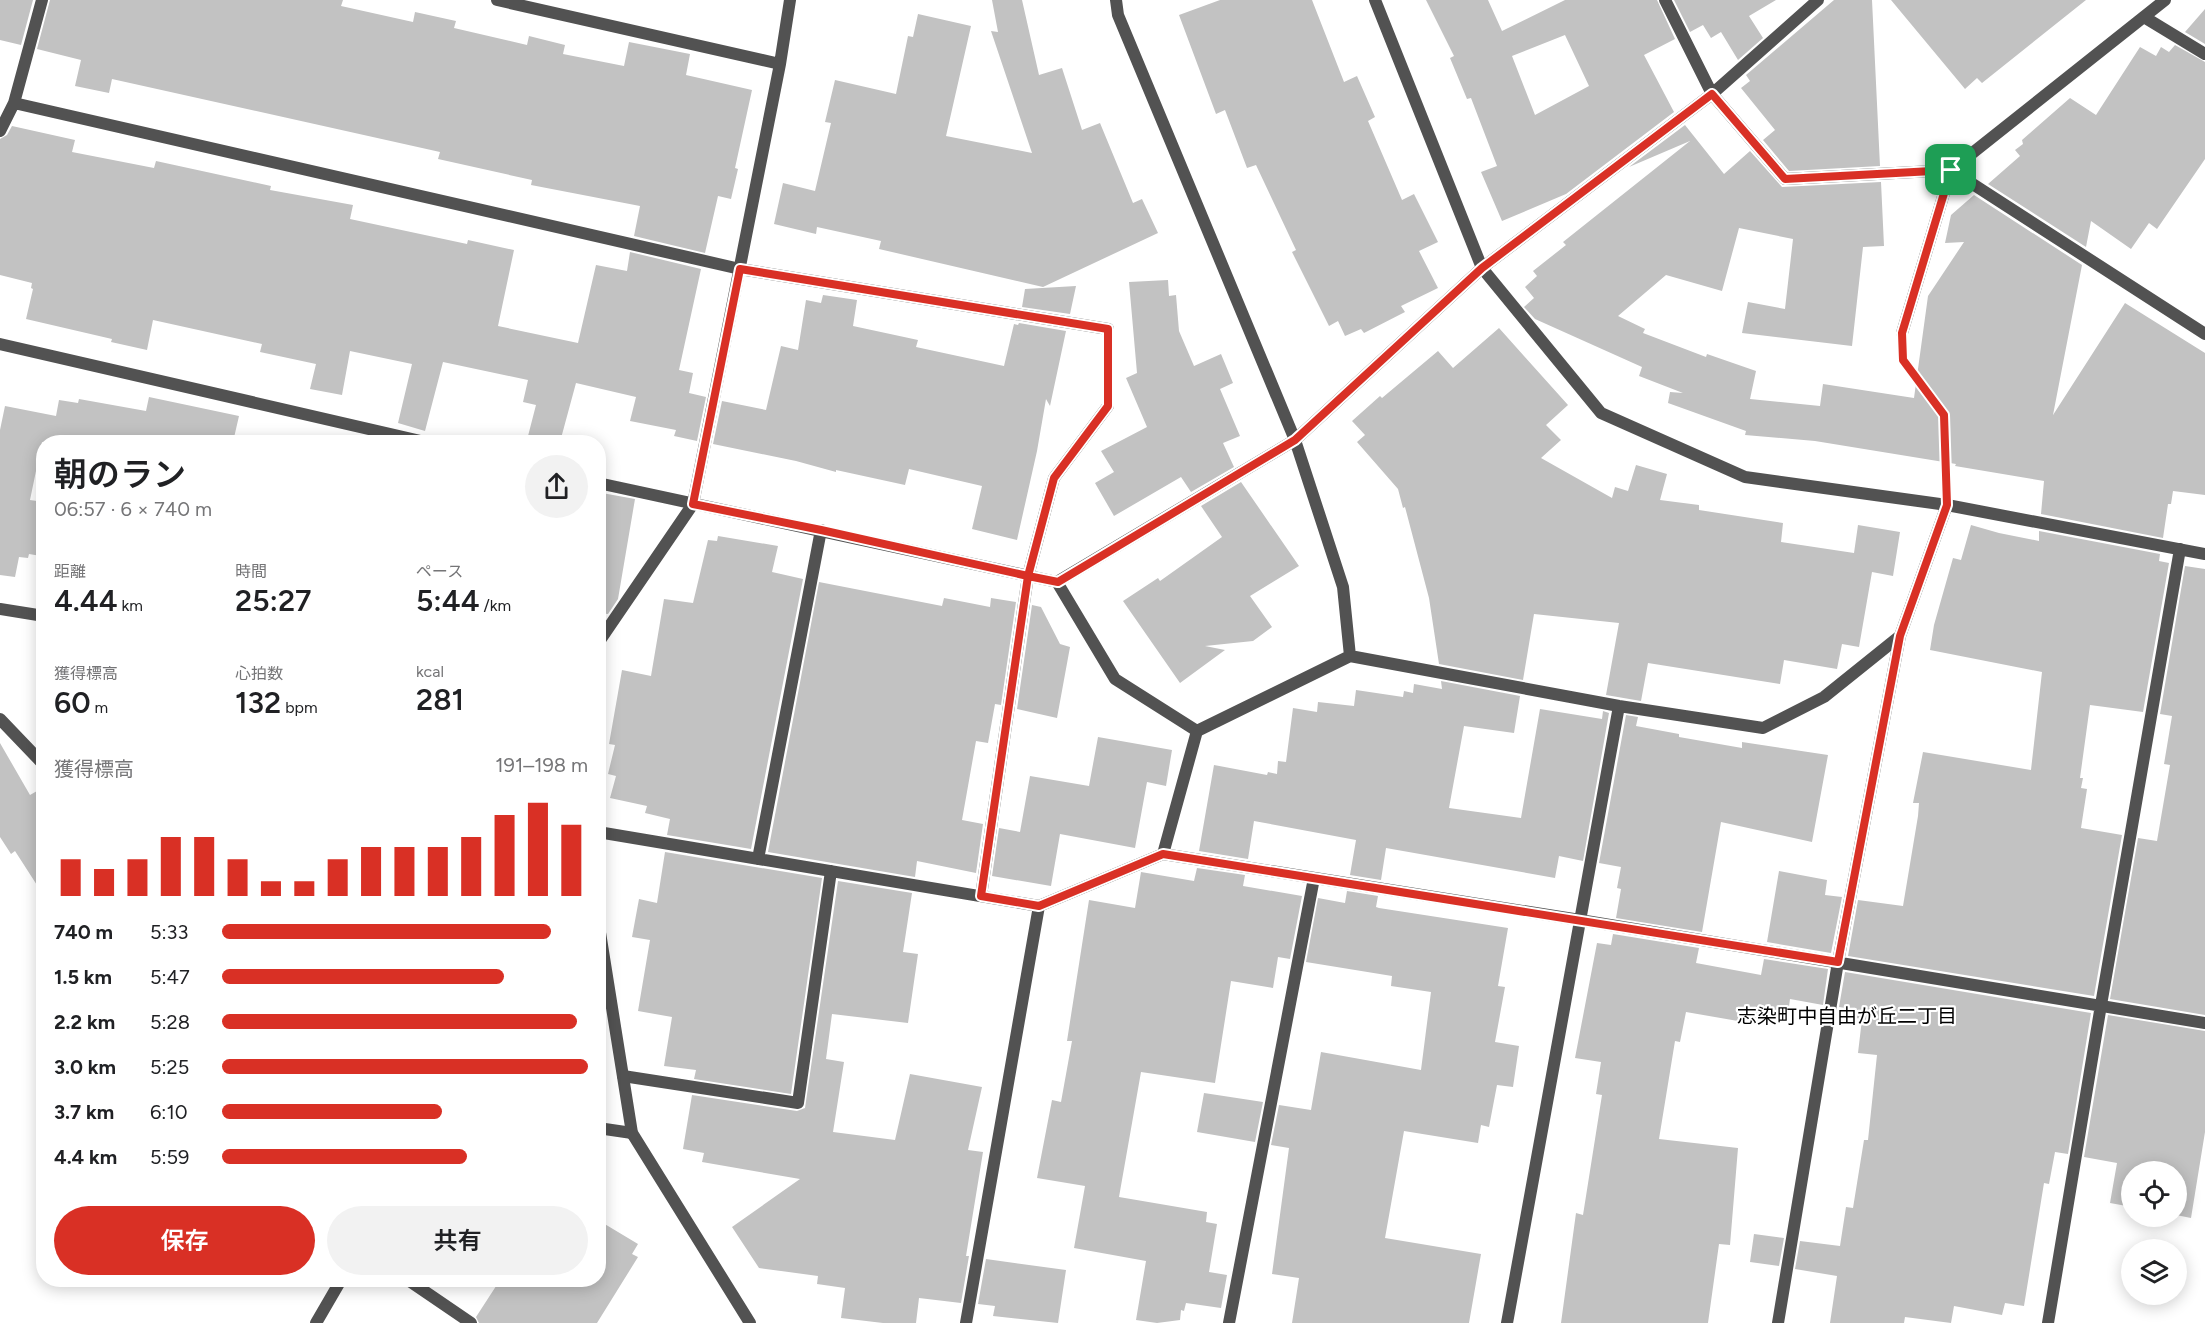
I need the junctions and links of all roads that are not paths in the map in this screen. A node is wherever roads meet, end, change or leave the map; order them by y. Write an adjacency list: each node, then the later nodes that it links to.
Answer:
1 (42, 0): 13 (street)
2 (497, 0): 11 (street)
3 (790, 0): 11 (street)
4 (1116, 0): 22 (street)
5 (1375, 0): 16 (street)
6 (1665, 0): 12 (street)
7 (1818, 0): 12 (street)
8 (2165, 0): 9 (street)
9 (2144, 17): 10 (street); 15 (street)
10 (2205, 54)
11 (780, 64): 17 (street)
12 (1712, 94): 15 (street); 16 (street)
13 (14, 103): 14 (street); 17 (street)
14 (0, 131)
15 (1951, 170): 18 (street); 19 (street)
16 (1482, 268): 22 (street); 25 (street)
17 (740, 269): 24 (street); 29 (street)
18 (1902, 333)
19 (2205, 334)
20 (0, 344): 21 (street)
21 (395, 435)
22 (1295, 440): 30 (street); 35 (street)
23 (606, 485): 24 (street)
24 (693, 504): 26 (street); 33 (street)
25 (1947, 505): 27 (street); 34 (street)
26 (821, 530): 29 (street); 42 (street)
27 (2180, 549): 28 (street); 50 (street)
28 (2205, 554)
29 (1028, 576): 30 (street); 45 (street)
30 (1058, 582): 38 (street)
31 (0, 609): 32 (street)
32 (36, 615)
33 (606, 631)
34 (1900, 636): 36 (street); 48 (street)
35 (1350, 656): 36 (street); 38 (street)
36 (1619, 706): 47 (street)
37 (0, 719): 39 (street)
38 (1197, 731): 41 (street)
39 (36, 757)
40 (606, 833): 42 (street)
41 (1163, 854): 44 (street); 46 (street)
42 (758, 859): 43 (street)
43 (831, 870): 45 (street); 52 (street)
44 (1314, 878): 47 (street); 61 (street)
45 (981, 896): 46 (street)
46 (1039, 906): 60 (street)
47 (1580, 920): 48 (street); 62 (street)
48 (1838, 962): 50 (street); 63 (street)
49 (606, 970): 52 (street)
50 (2101, 1005): 51 (street); 64 (street)
51 (2205, 1023)
52 (623, 1076): 54 (street)
53 (606, 1129): 54 (street)
54 (632, 1133): 59 (street)
55 (337, 1287): 57 (street)
56 (418, 1287): 58 (street)
57 (316, 1323)
58 (471, 1323)
59 (750, 1323)
60 (966, 1323)
61 (1230, 1323)
62 (1507, 1323)
63 (1778, 1323)
64 (2048, 1323)

